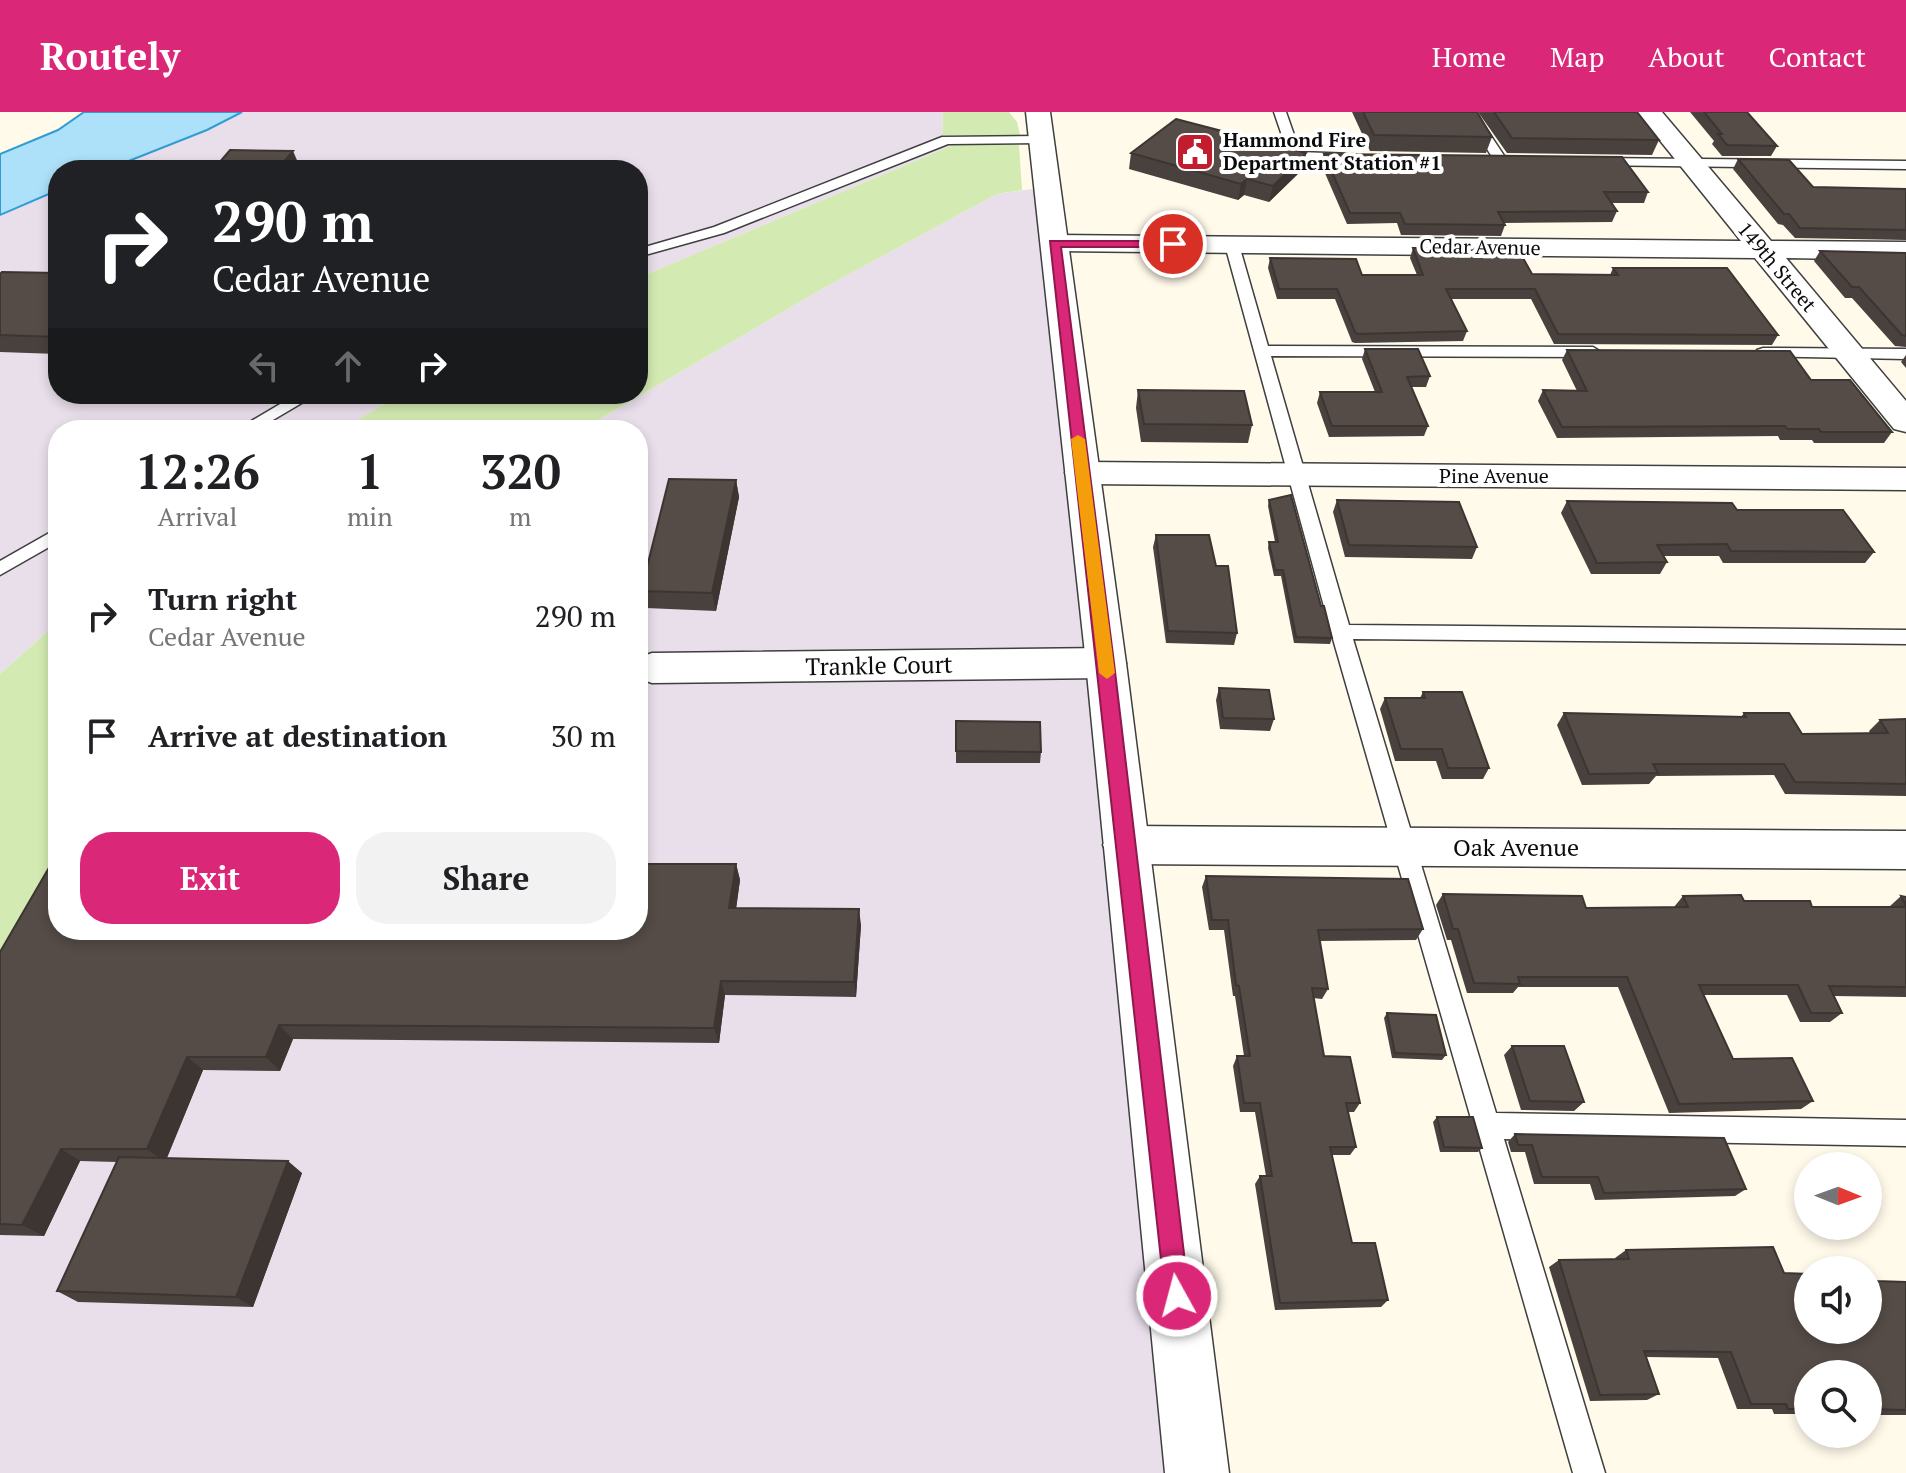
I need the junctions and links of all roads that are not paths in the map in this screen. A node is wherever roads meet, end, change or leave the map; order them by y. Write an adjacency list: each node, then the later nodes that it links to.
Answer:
1 (1280, 112): 5 (lane)
2 (1469, 112): 7 (lane)
3 (1649, 112): 10 (street, 149th Street)
4 (1040, 126): 12 (street); 15 (lane)
5 (1365, 159)
6 (1486, 160): 7 (lane)
7 (1501, 160): 8 (lane)
8 (1517, 161)
9 (1580, 162): 10 (lane)
10 (1691, 163): 11 (lane); 14 (street, 149th Street)
11 (1906, 165)
12 (1055, 243): 13 (street, Cedar Avenue); 25 (street)
13 (1232, 245): 14 (street, Cedar Avenue); 17 (lane)
14 (1763, 249): 16 (street, Cedar Avenue); 20 (street, 149th Street)
15 (648, 250)
16 (1906, 251)
17 (1262, 351): 18 (lane); 26 (lane)
18 (1611, 352)
19 (1754, 353): 20 (lane)
20 (1849, 353): 21 (lane); 24 (street, 149th Street)
21 (1906, 354)
22 (291, 404): 23 (lane)
23 (262, 420)
24 (1906, 422)
25 (1082, 473): 26 (street, Pine Avenue); 32 (street)
26 (1296, 475): 27 (street, Pine Avenue); 30 (lane)
27 (1906, 479)
28 (48, 540): 29 (lane)
29 (0, 569)
30 (1341, 632): 31 (lane); 35 (lane)
31 (1906, 637)
32 (1106, 663): 33 (street, Trankle Court); 34 (street)
33 (652, 668)
34 (1126, 845): 35 (street, Oak Avenue); 39 (street)
35 (1404, 847): 36 (street, Oak Avenue); 37 (lane)
36 (1906, 850)
37 (1487, 1126): 38 (lane); 40 (lane)
38 (1906, 1133)
39 (1197, 1473)
40 (1589, 1473)

